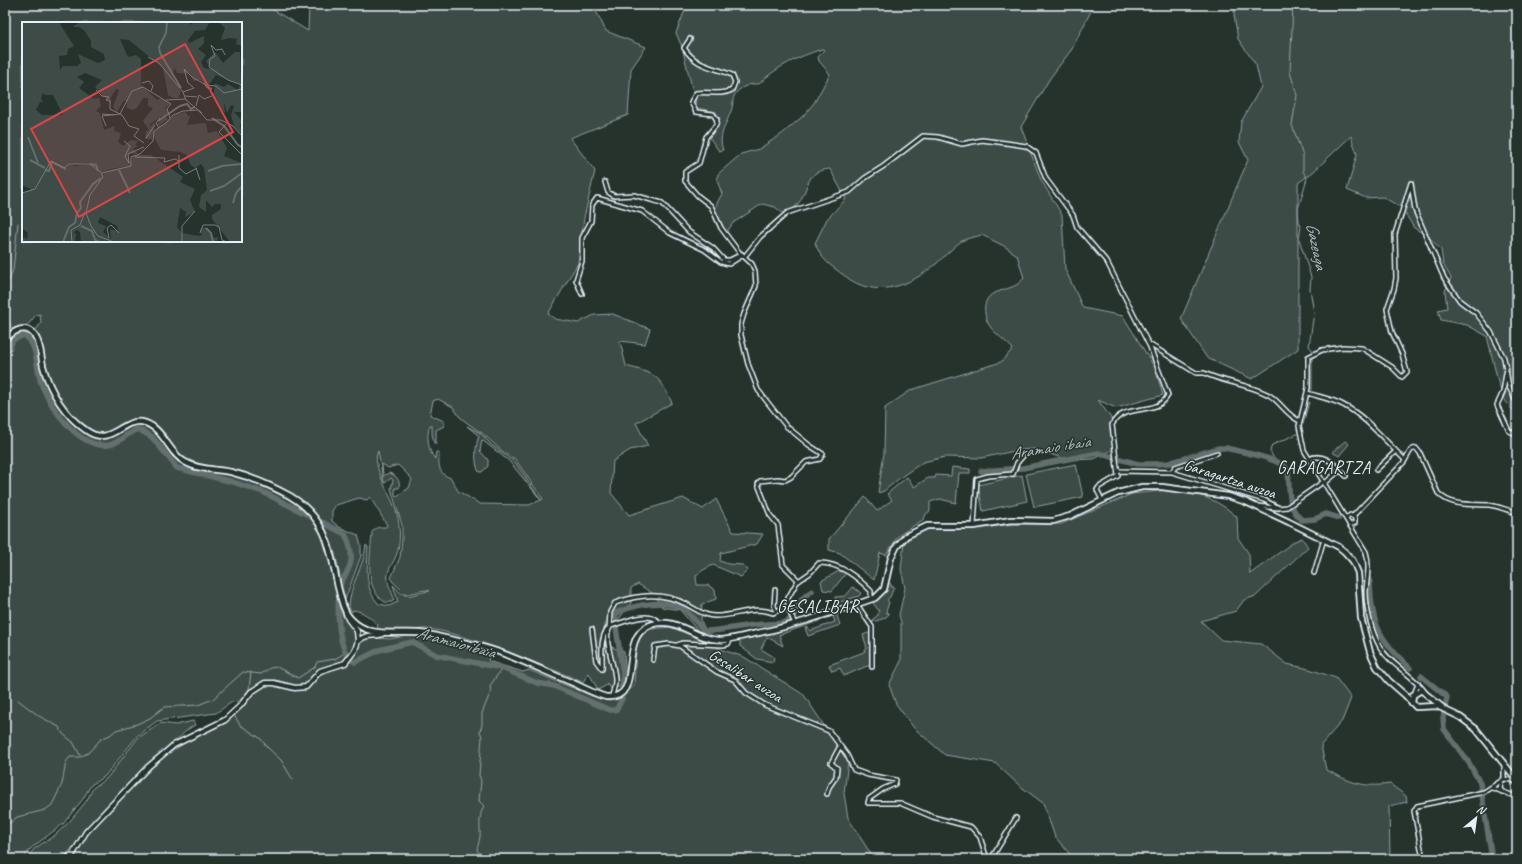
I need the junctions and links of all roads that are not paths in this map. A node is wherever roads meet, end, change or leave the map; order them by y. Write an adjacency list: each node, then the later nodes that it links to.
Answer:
1 (690, 39): 3 (street)
2 (606, 182): 3 (street)
3 (743, 255): 4 (street); 6 (street); 33 (street)
4 (582, 294)
5 (5, 339): 38 (main road)
6 (1148, 342): 10 (street); 19 (street)
7 (1506, 372): 8 (street); 9 (street); 11 (street)
8 (1307, 393): 10 (street); 12 (street)
9 (1517, 403)
10 (1300, 422): 15 (street)
11 (1517, 434)
12 (1396, 451): 16 (street); 18 (street)
13 (1217, 453): 20 (street, Garagartza auzoa)
14 (1023, 456): 30 (street)
15 (1309, 459): 17 (street); 22 (street)
16 (1405, 460): 26 (street); 27 (street)
17 (1340, 470): 21 (street); 22 (street)
18 (1376, 470)
19 (1119, 471): 20 (street, Garagartza auzoa); 23 (street)
20 (1172, 472): 25 (street, Garagartza auzoa)
21 (1346, 476)
22 (1324, 482): 25 (street); 28 (street)
23 (1102, 500): 24 (main road); 30 (main road)
24 (1254, 506): 25 (street); 31 (main road)
25 (1279, 508)
26 (1517, 512)
27 (1353, 516): 28 (street); 29 (street)
28 (1346, 519): 29 (street)
29 (1349, 525): 53 (street)
30 (974, 526): 35 (main road)
31 (1324, 540): 32 (street); 54 (main road)
32 (1314, 573)
33 (799, 581): 35 (street); 37 (street)
34 (775, 590): 39 (street)
35 (871, 599): 36 (main road)
36 (856, 603): 40 (main road); 52 (street)
37 (787, 606): 39 (street); 40 (street)
38 (346, 611): 42 (main road); 46 (street)
39 (775, 612): 44 (street)
40 (794, 622): 48 (main road)
41 (660, 623): 44 (street); 48 (main road); 57 (main road)
42 (363, 628): 45 (main road); 46 (street); 47 (street)
43 (592, 629): 44 (street)
44 (608, 629): 57 (street)
45 (384, 633): 47 (street); 57 (main road)
46 (357, 635): 49 (street)
47 (362, 638): 49 (street)
48 (731, 638): 50 (street, Gesalibar auzoa)
49 (358, 641): 74 (street)
50 (677, 645): 51 (street, Gesalibar auzoa); 62 (street, Gesalibar auzoa)
51 (653, 660)
52 (872, 667)
53 (1418, 683): 55 (street); 56 (street)
54 (1402, 692): 56 (main road); 59 (main road)
55 (1426, 692): 56 (main road); 58 (main road)
56 (1414, 694): 59 (main road)
57 (612, 697)
58 (1430, 698): 60 (main road); 61 (main road)
59 (1412, 703): 60 (main road)
60 (1427, 706): 61 (main road)
61 (1444, 708): 63 (main road)
62 (840, 748): 71 (street); 76 (street, Gesalibar auzoa)
63 (1502, 762): 64 (main road); 65 (street)
64 (1509, 772): 65 (street); 66 (main road)
65 (1504, 778): 66 (street); 67 (street); 69 (street)
66 (1516, 780)
67 (1498, 784): 68 (street); 69 (street)
68 (1492, 788): 70 (street); 78 (street)
69 (1500, 788): 70 (street)
70 (1503, 793): 72 (street)
71 (827, 794)
72 (1517, 797)
73 (1016, 818): 77 (street)
74 (70, 857): 75 (street)
75 (65, 859)
76 (987, 859)
77 (991, 859)
78 (1423, 859)

